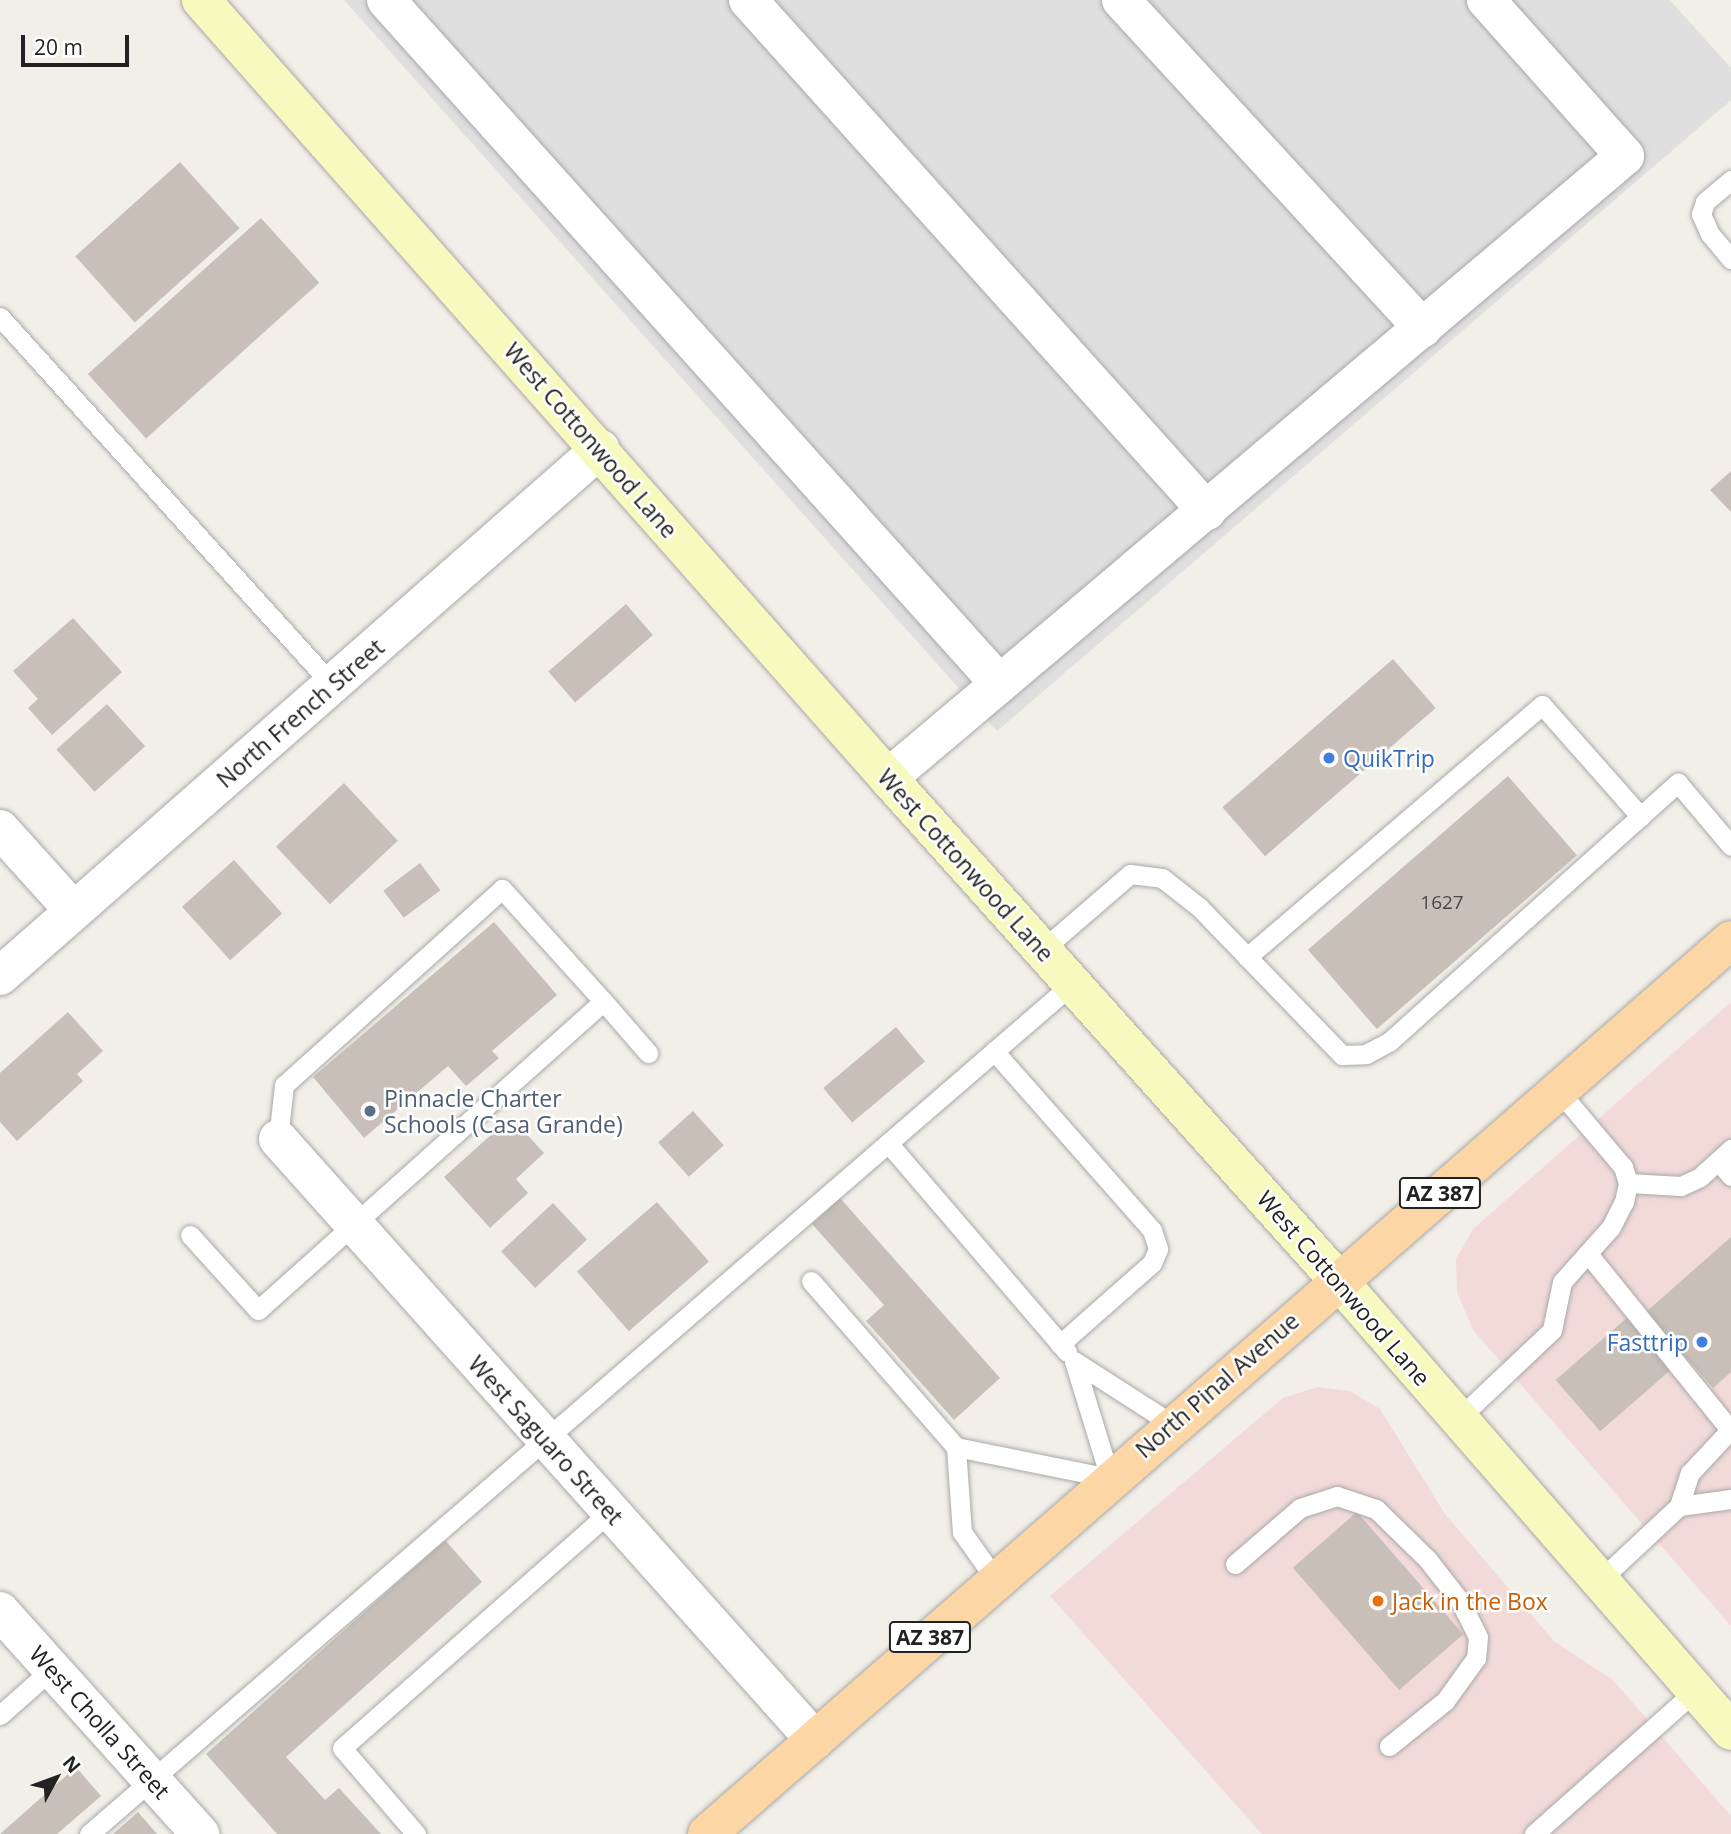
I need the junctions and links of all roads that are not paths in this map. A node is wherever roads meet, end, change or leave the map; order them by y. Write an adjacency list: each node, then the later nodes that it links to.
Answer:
1 (201, 0): 10 (main road, West Cottonwood Lane)
2 (386, 0): 12 (street)
3 (748, 0): 11 (street)
4 (1121, 0): 9 (street)
5 (1486, 0): 9 (street)
6 (1731, 180): 7 (lane)
7 (1731, 259)
8 (0, 317): 13 (lane)
9 (1423, 328): 11 (street)
10 (600, 449): 13 (street, North French Street); 14 (main road, West Cottonwood Lane)
11 (1208, 511): 12 (street)
12 (998, 682): 14 (street)
13 (332, 685): 18 (street, North French Street)
14 (888, 778): 20 (main road, West Cottonwood Lane)
15 (1642, 817): 17 (lane); 21 (lane); 21 (lane)
16 (0, 829): 18 (street)
17 (1731, 846)
18 (74, 911): 22 (street, North French Street)
19 (1731, 940): 27 (main road, North Pinal Avenue / AZ 387)
20 (1042, 950): 21 (lane); 23 (main road, West Cottonwood Lane)
21 (1247, 957)
22 (0, 976)
23 (1072, 984): 25 (lane); 36 (main road, West Cottonwood Lane)
24 (603, 1001): 26 (lane); 28 (lane); 33 (lane)
25 (993, 1051): 29 (lane); 38 (lane)
26 (648, 1053)
27 (1559, 1091): 32 (lane); 36 (main road, North Pinal Avenue / AZ 387)
28 (278, 1139): 33 (street, West Saguaro Street)
29 (888, 1143): 38 (lane); 43 (lane)
30 (1724, 1155): 31 (lane); 32 (lane)
31 (1731, 1176)
32 (1628, 1182): 35 (lane)
33 (352, 1222): 34 (lane); 43 (street, West Saguaro Street)
34 (190, 1235)
35 (1589, 1255): 40 (lane); 42 (lane)
36 (1338, 1280): 40 (main road, West Cottonwood Lane); 41 (main road, North Pinal Avenue / AZ 387)
37 (811, 1281): 44 (lane)
38 (1060, 1344): 39 (lane)
39 (1074, 1361): 41 (lane); 45 (lane)
40 (1458, 1419): 51 (main road, West Cottonwood Lane)
41 (1172, 1424): 45 (main road, North Pinal Avenue / AZ 387)
42 (1731, 1430): 47 (lane)
43 (545, 1439): 48 (street, West Saguaro Street); 59 (lane)
44 (956, 1447): 45 (lane); 50 (lane)
45 (1110, 1478): 50 (main road, North Pinal Avenue / AZ 387)
46 (1730, 1501): 47 (lane)
47 (1679, 1506): 51 (lane)
48 (611, 1511): 57 (street, West Saguaro Street); 62 (lane)
49 (1235, 1564): 58 (lane)
50 (996, 1580): 57 (main road, North Pinal Avenue / AZ 387)
51 (1600, 1580): 54 (main road, West Cottonwood Lane)
52 (0, 1611): 53 (street, West Cholla Street)
53 (52, 1669): 55 (lane); 59 (street, West Cholla Street)
54 (1696, 1690): 56 (main road, West Cottonwood Lane); 64 (lane)
55 (0, 1715)
56 (1731, 1731)
57 (815, 1740): 63 (main road, North Pinal Avenue / AZ 387)
58 (1389, 1746)
59 (152, 1780): 60 (lane); 61 (street, West Cholla Street)
60 (89, 1834)
61 (200, 1834)
62 (416, 1834)
63 (707, 1834)
64 (1534, 1834)

